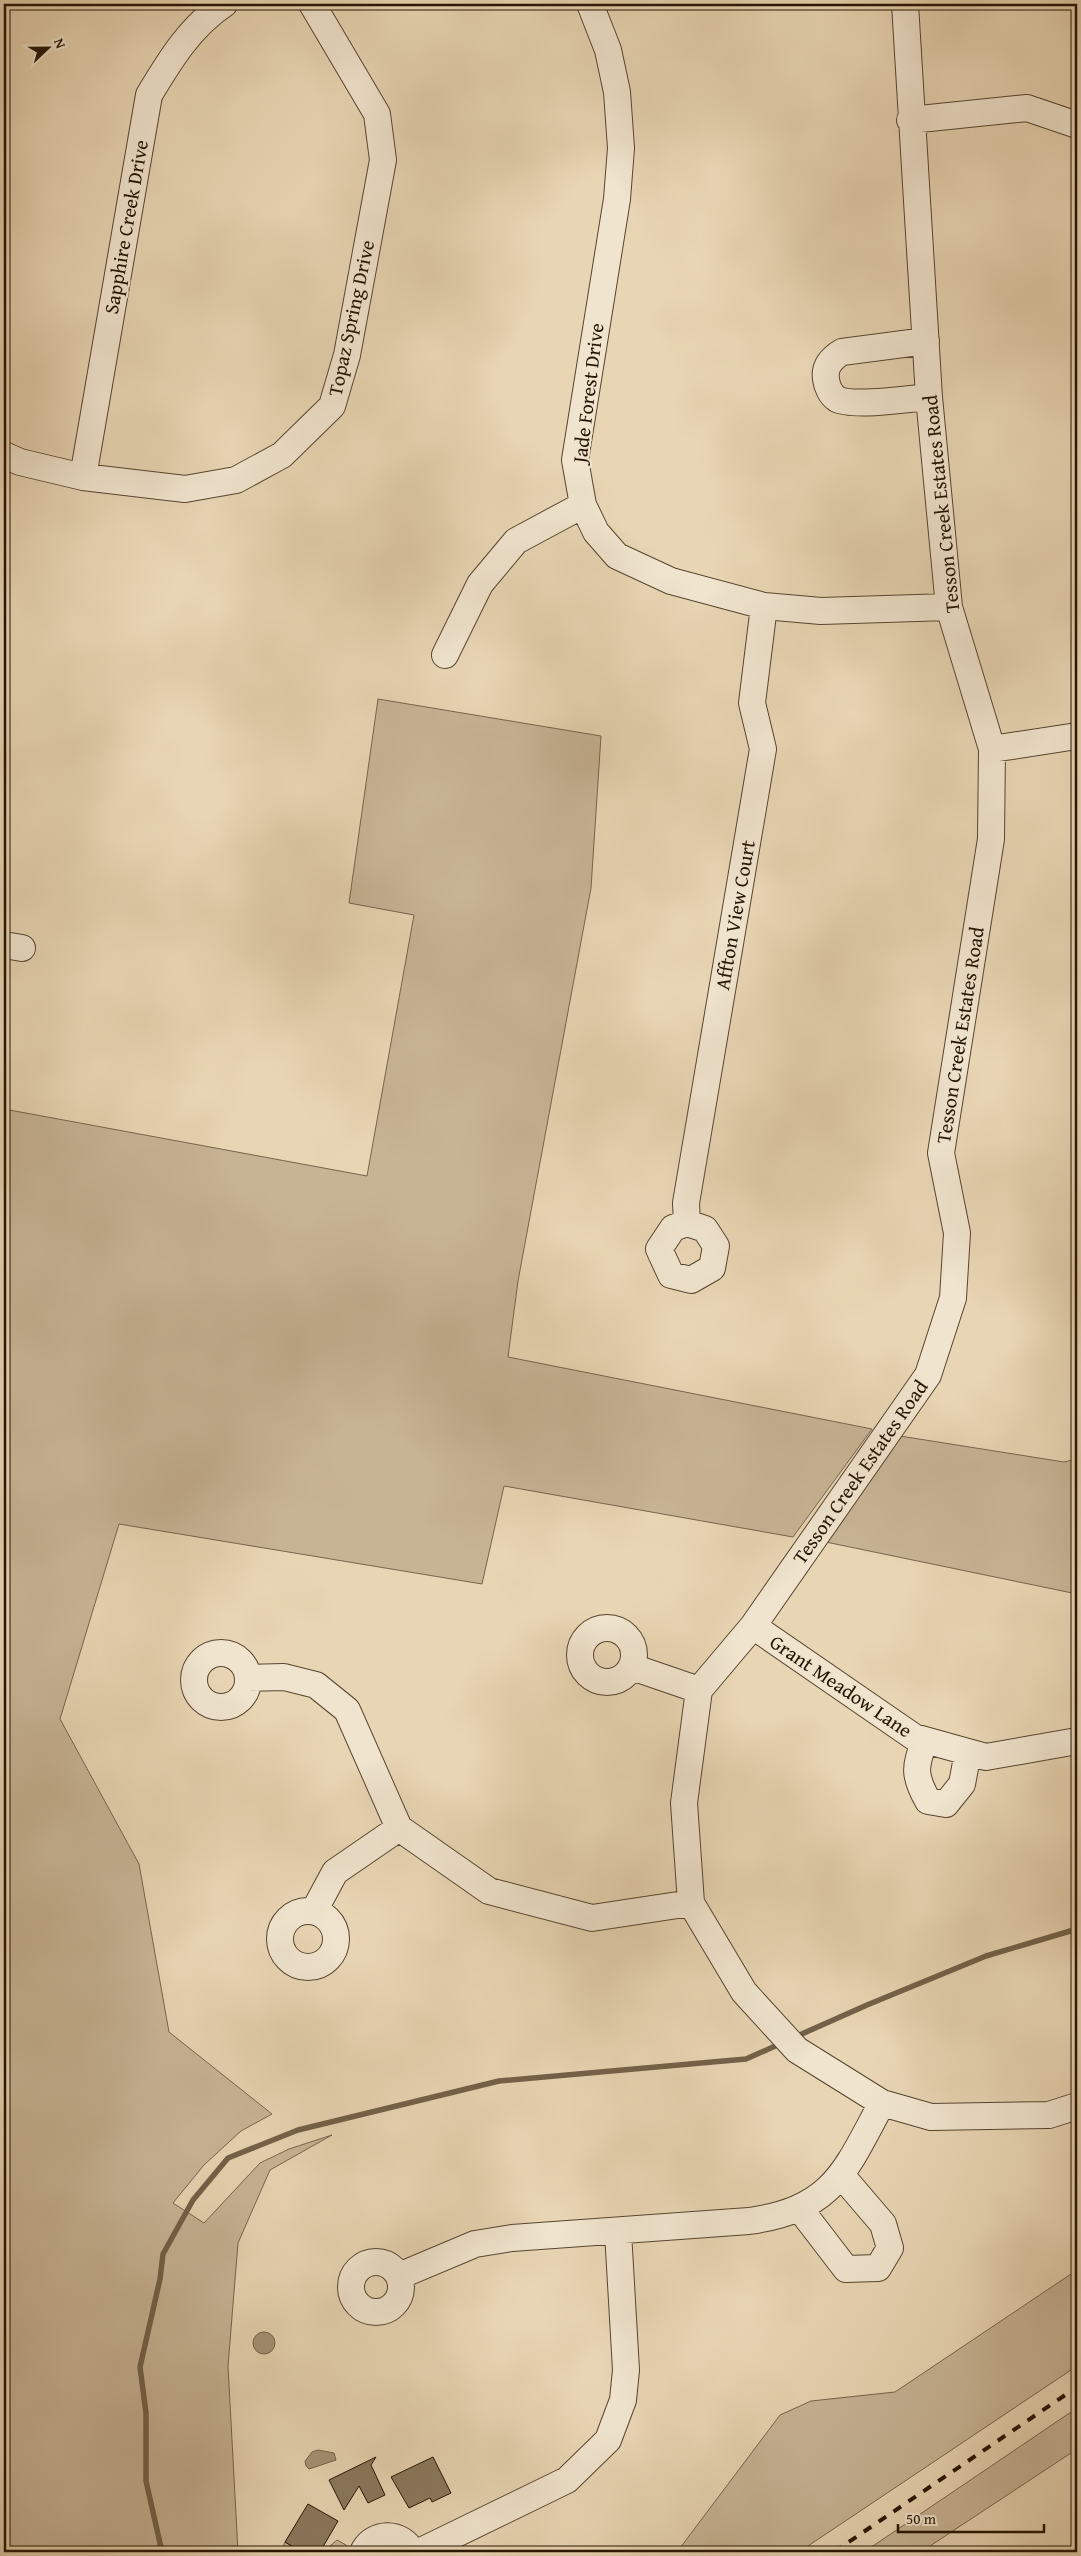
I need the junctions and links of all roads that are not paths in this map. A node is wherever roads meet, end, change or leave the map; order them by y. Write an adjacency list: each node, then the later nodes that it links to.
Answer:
1 (224, 4): 10 (street, Sapphire Creek Drive)
2 (312, 4): 10 (street, Topaz Spring Drive)
3 (905, 4): 5 (street, Tesson Creek Estates Road)
4 (598, 6): 11 (street, Jade Forest Drive)
5 (910, 120): 6 (street); 7 (street, Tesson Creek Estates Road)
6 (1077, 125)
7 (926, 341): 8 (street, Tesson Creek Estates Road); 8 (street)
8 (929, 397): 13 (street, Tesson Creek Estates Road)
9 (4, 455): 10 (street, Topaz Spring Drive)
10 (83, 477)
11 (583, 505): 12 (street, Jade Forest Drive); 14 (street)
12 (764, 606): 13 (street, Jade Forest Drive); 17 (street, Affton View Court)
13 (950, 608): 16 (street, Tesson Creek Estates Road)
14 (445, 655)
15 (1077, 736): 16 (street)
16 (992, 749): 18 (street, Tesson Creek Estates Road)
17 (687, 1223)
18 (753, 1626): 21 (street, Tesson Creek Estates Road); 22 (street, Grant Meadow Lane)
19 (632, 1667): 21 (street)
20 (248, 1678): 25 (street)
21 (699, 1690): 26 (street)
22 (925, 1740): 24 (street, Grant Meadow Lane); 24 (street)
23 (1077, 1741): 24 (street, Grant Meadow Lane)
24 (968, 1752)
25 (399, 1828): 26 (street); 27 (street)
26 (691, 1903): 28 (street)
27 (314, 1911)
28 (882, 2103): 29 (street); 30 (street)
29 (1077, 2106)
30 (842, 2176): 31 (street); 31 (street)
31 (800, 2209): 32 (street)
32 (618, 2232): 33 (street); 36 (street)
33 (399, 2276)
34 (363, 2552): 35 (street)
35 (412, 2552)
36 (419, 2552)

